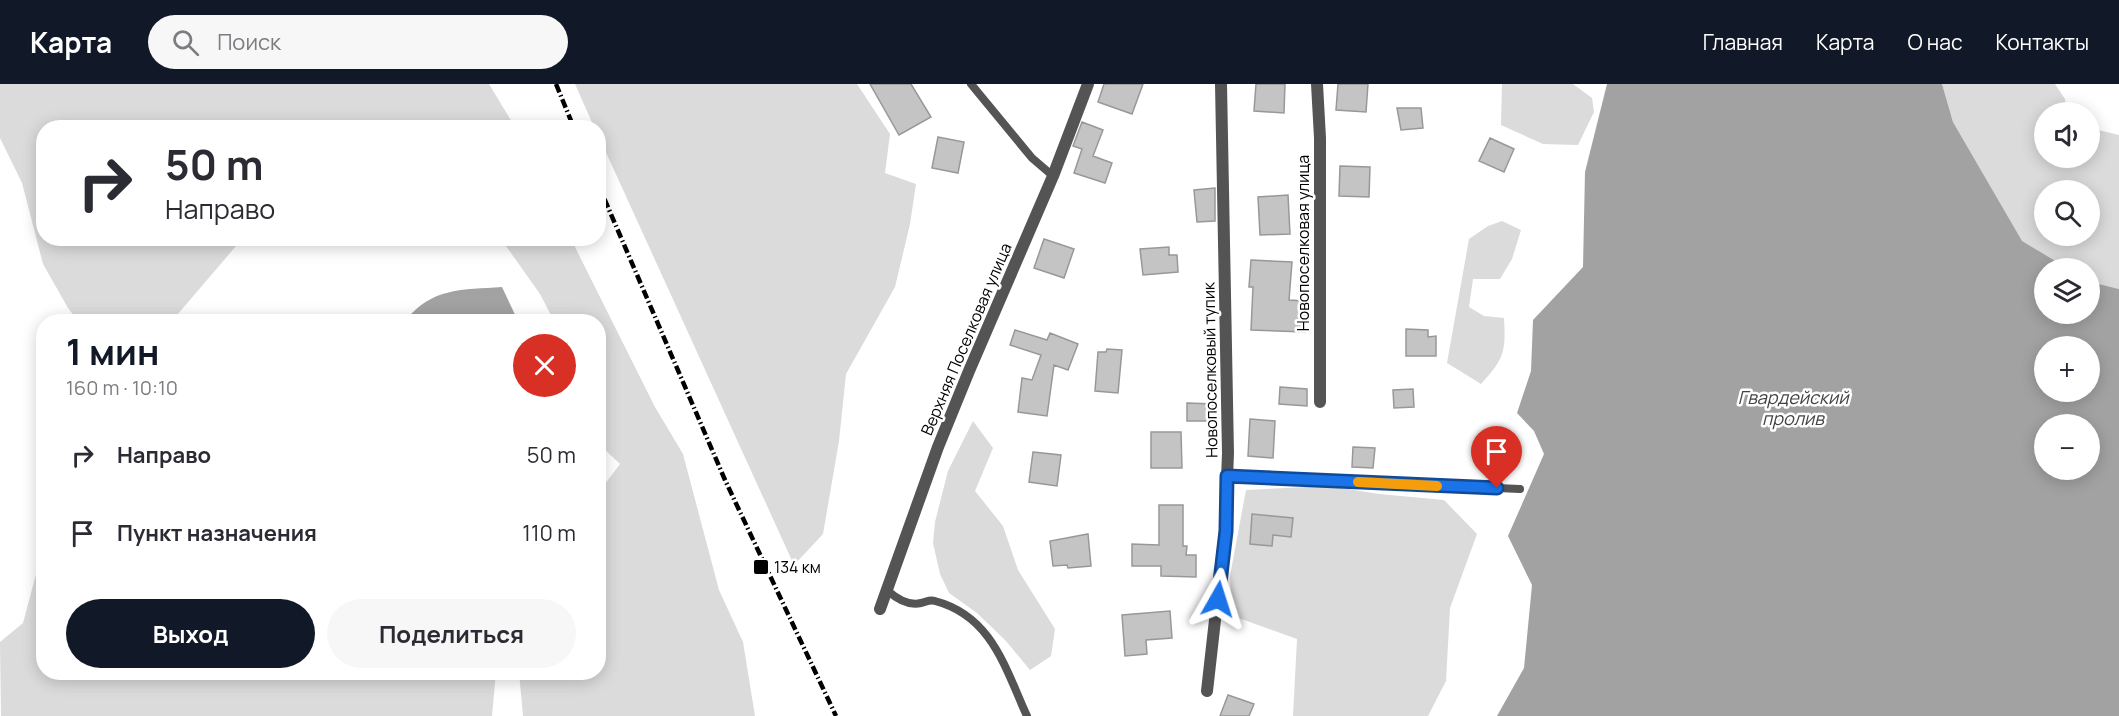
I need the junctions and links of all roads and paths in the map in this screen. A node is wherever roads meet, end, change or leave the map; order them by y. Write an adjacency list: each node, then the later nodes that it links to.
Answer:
1 (971, 84): 5 (lane)
2 (1088, 84): 5 (street, Верхняя Поселковая улица)
3 (1221, 84): 7 (street, Новопоселковый тупик)
4 (1317, 84): 6 (street, Новопоселковая улица)
5 (1053, 176): 9 (street, Верхняя Поселковая улица)
6 (1320, 402)
7 (1227, 476): 8 (lane); 11 (street, Новопоселковый тупик)
8 (1520, 489)
9 (888, 591): 10 (street, Верхняя Поселковая улица); 12 (lane)
10 (880, 609)
11 (1208, 691)
12 (1027, 716)

